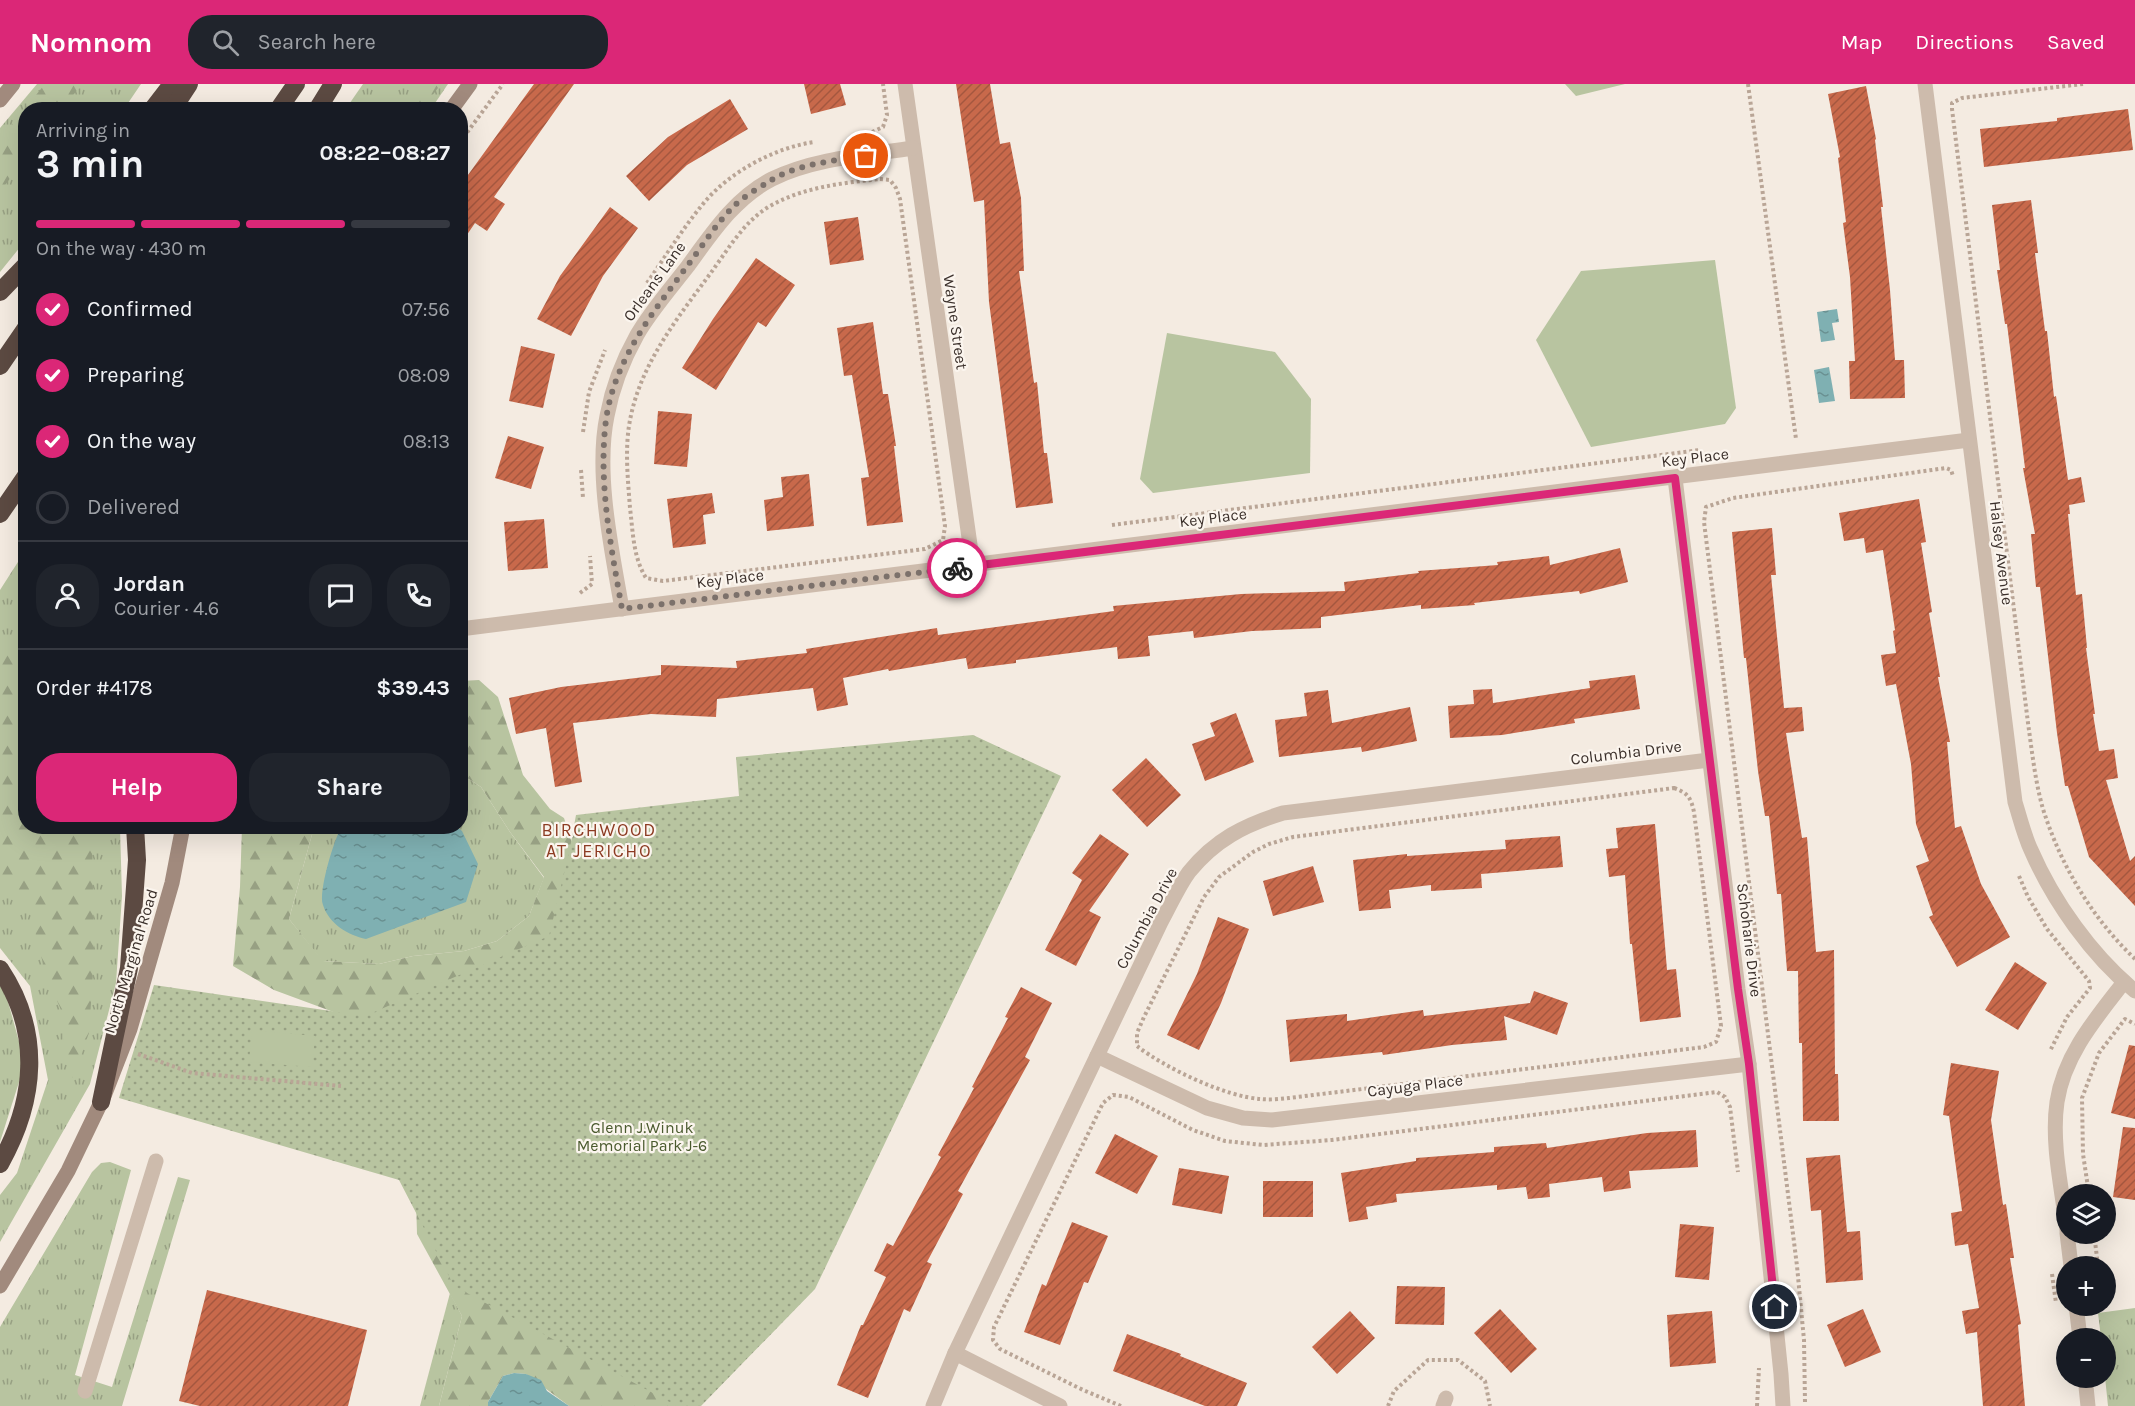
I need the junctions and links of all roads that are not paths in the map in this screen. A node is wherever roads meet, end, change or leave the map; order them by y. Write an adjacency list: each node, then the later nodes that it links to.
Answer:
1 (13, 84): 9 (main road)
2 (172, 84): 10 (highway)
3 (189, 84): 11 (highway)
4 (296, 84): 12 (highway)
5 (333, 84): 13 (highway)
6 (470, 84): 14 (main road)
7 (905, 84): 15 (street, Wayne Street)
8 (1925, 84): 20 (street, Halsey Avenue)
9 (0, 100)
10 (158, 102)
11 (177, 102)
12 (284, 102)
13 (322, 102)
14 (457, 102)
15 (913, 148): 24 (street, Wayne Street); 25 (street, Orleans Lane)
16 (18, 273): 17 (highway)
17 (0, 291)
18 (18, 340): 19 (highway)
19 (0, 366)
20 (1969, 440): 21 (street, Key Place); 31 (street, Halsey Avenue)
21 (1675, 478): 24 (street, Key Place); 27 (street, Schoharie Drive)
22 (18, 488): 23 (highway)
23 (0, 514)
24 (973, 566): 25 (street, Key Place)
25 (622, 609): 26 (street, Key Place)
26 (468, 628)
27 (1709, 760): 32 (street, Columbia Drive); 33 (street, Schoharie Drive)
28 (135, 834): 34 (highway)
29 (181, 834): 34 (main road, North Marginal Road)
30 (0, 969): 36 (highway)
31 (2129, 986): 37 (street)
32 (1097, 1056): 33 (street, Cayuga Place); 39 (street, Columbia Drive)
33 (1749, 1064): 44 (street, Schoharie Drive)
34 (101, 1102): 38 (main road, North Marginal Road)
35 (156, 1161): 41 (street)
36 (0, 1164)
37 (2061, 1184)
38 (0, 1286)
39 (955, 1353): 42 (street, Columbia Drive); 43 (street)
40 (2086, 1388): 45 (street)
41 (84, 1391)
42 (933, 1406)
43 (1060, 1406)
44 (1783, 1406)
45 (2088, 1406)

